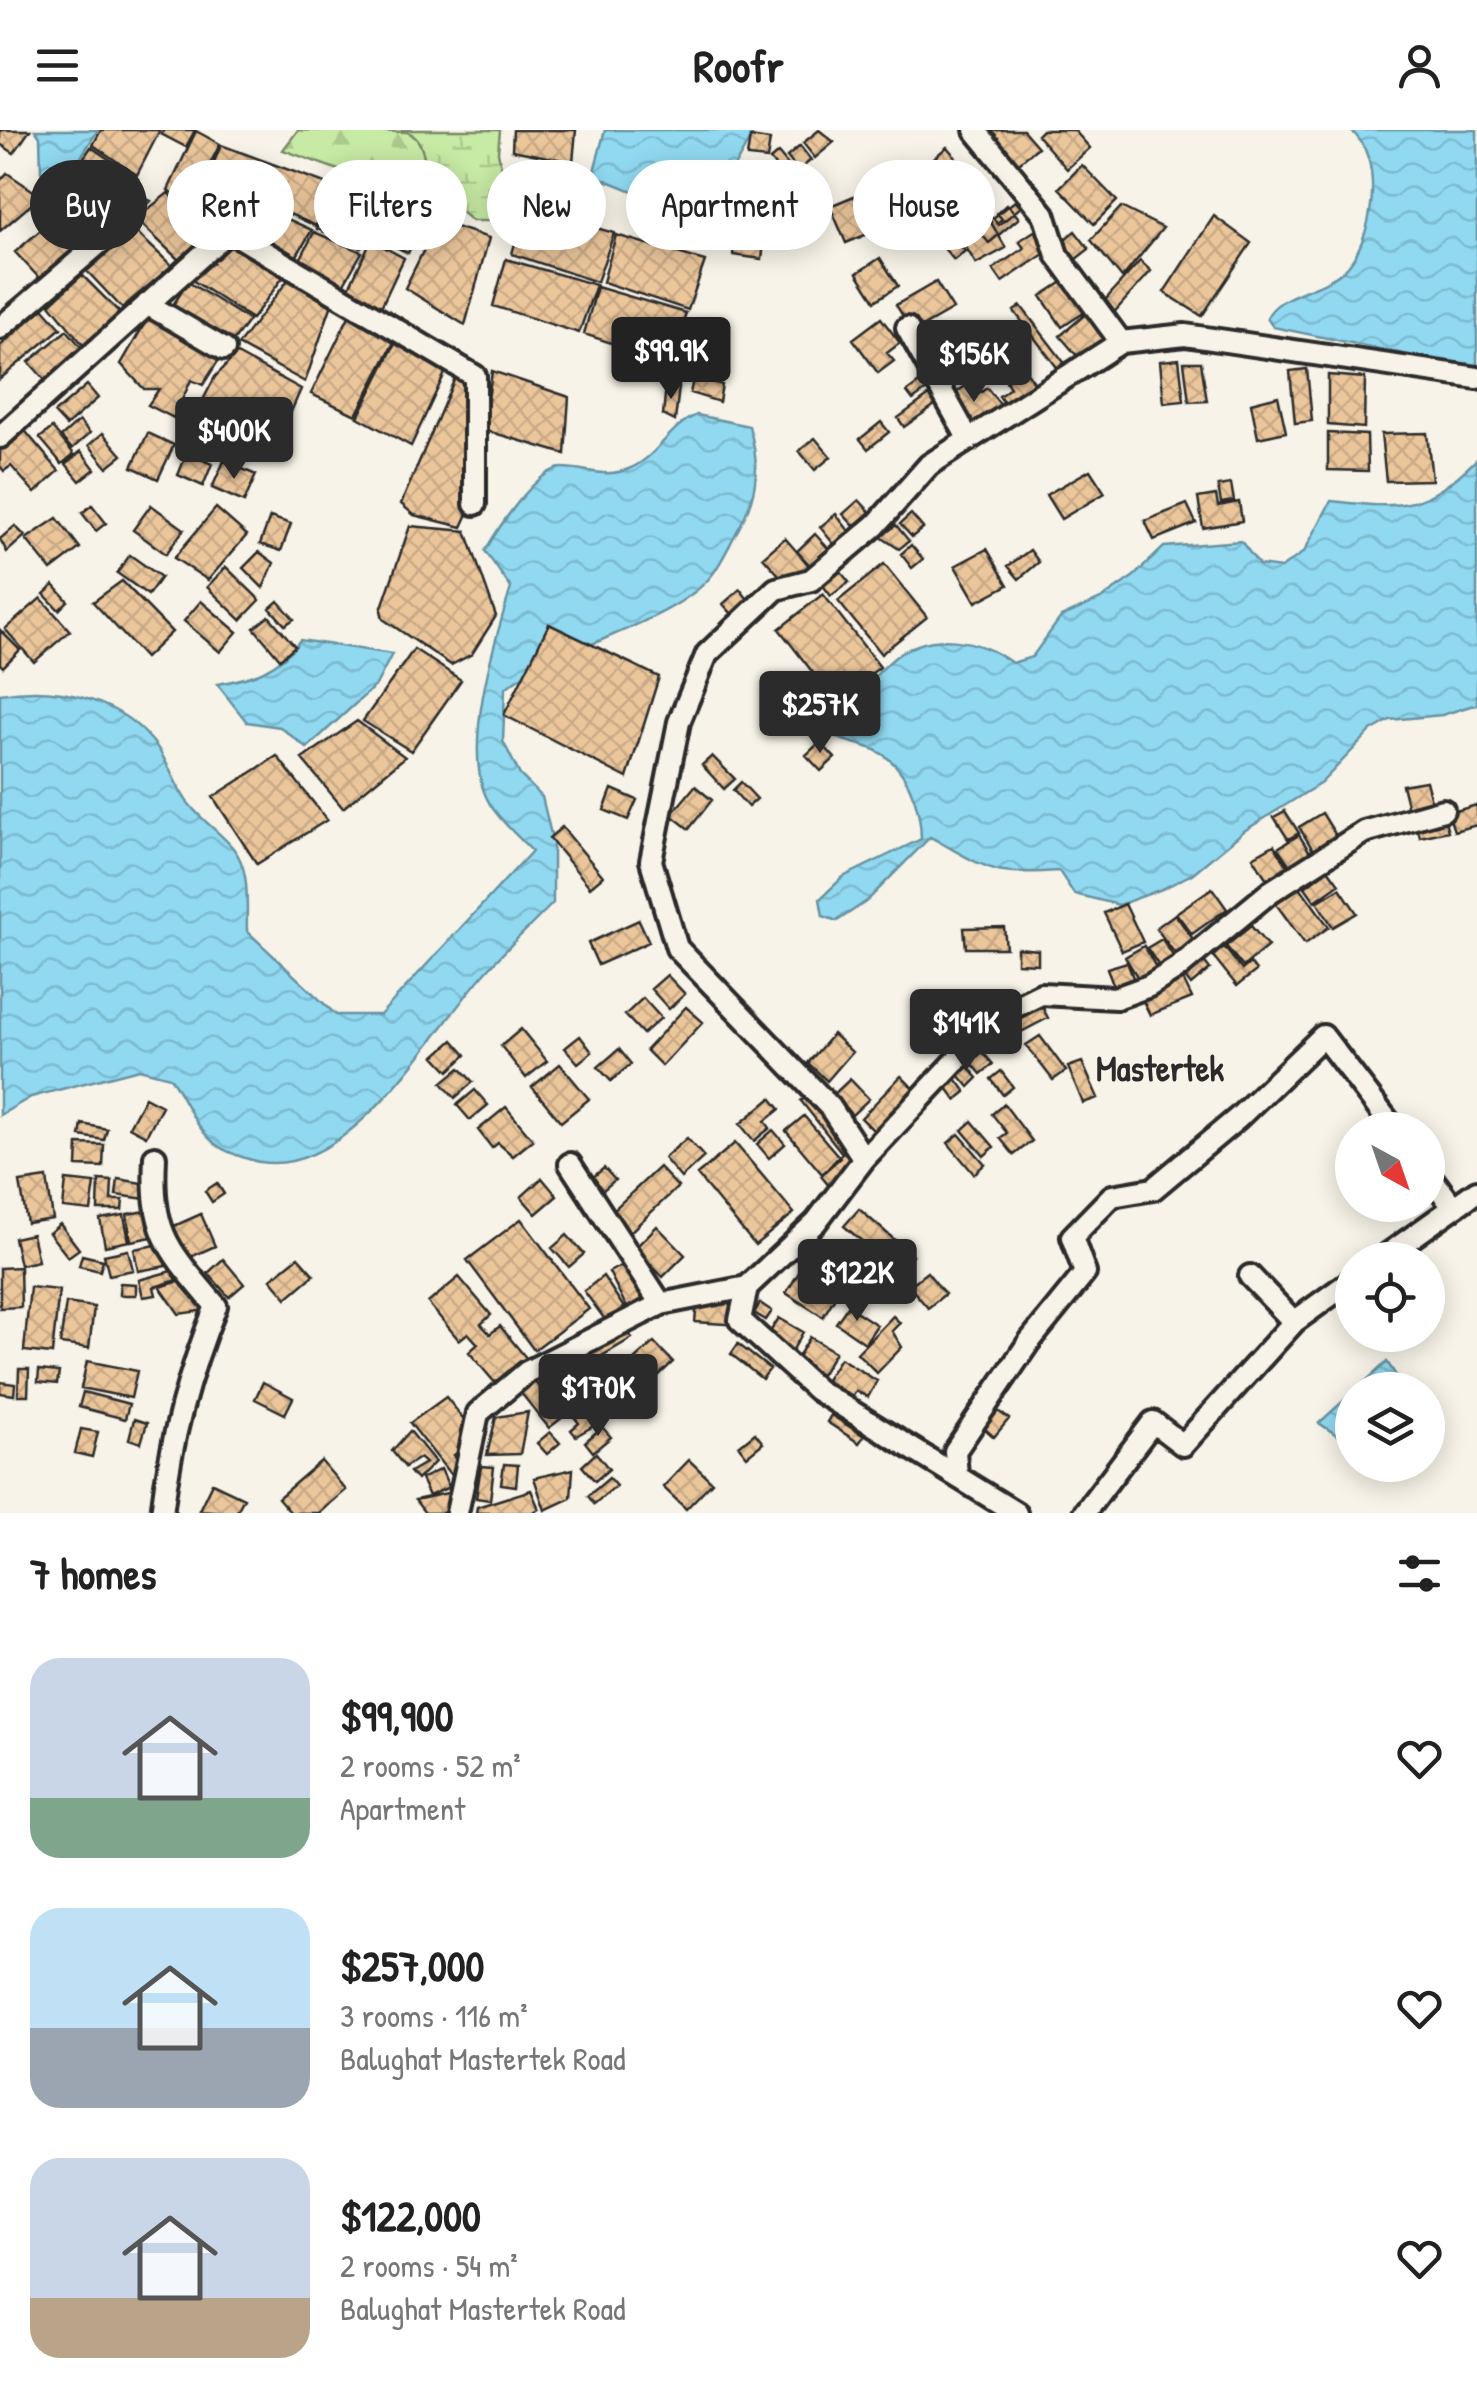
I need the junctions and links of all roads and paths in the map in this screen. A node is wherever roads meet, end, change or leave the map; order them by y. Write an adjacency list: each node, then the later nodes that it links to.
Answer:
1 (975, 130): 6 (street)
2 (91, 250): 4 (street)
3 (147, 304): 7 (street); 9 (street); 11 (street)
4 (0, 328)
5 (907, 328): 10 (street)
6 (1121, 342): 8 (street); 10 (street)
7 (224, 349)
8 (1477, 378)
9 (0, 437)
10 (969, 440): 15 (street)
11 (475, 504)
12 (1442, 810): 15 (street)
13 (1381, 1112): 26 (street)
14 (155, 1157): 27 (street)
15 (864, 1158): 22 (street)
16 (570, 1164): 24 (street)
17 (1477, 1191): 19 (street)
18 (1445, 1195): 19 (street)
19 (1454, 1207): 20 (street)
20 (1405, 1242)
21 (1250, 1276): 25 (street)
22 (747, 1287): 24 (street); 26 (street)
23 (1335, 1292): 25 (street)
24 (661, 1304): 28 (street)
25 (1294, 1322): 30 (street)
26 (957, 1475): 29 (street)
27 (162, 1513)
28 (457, 1513)
29 (1016, 1513)
30 (1084, 1513)

